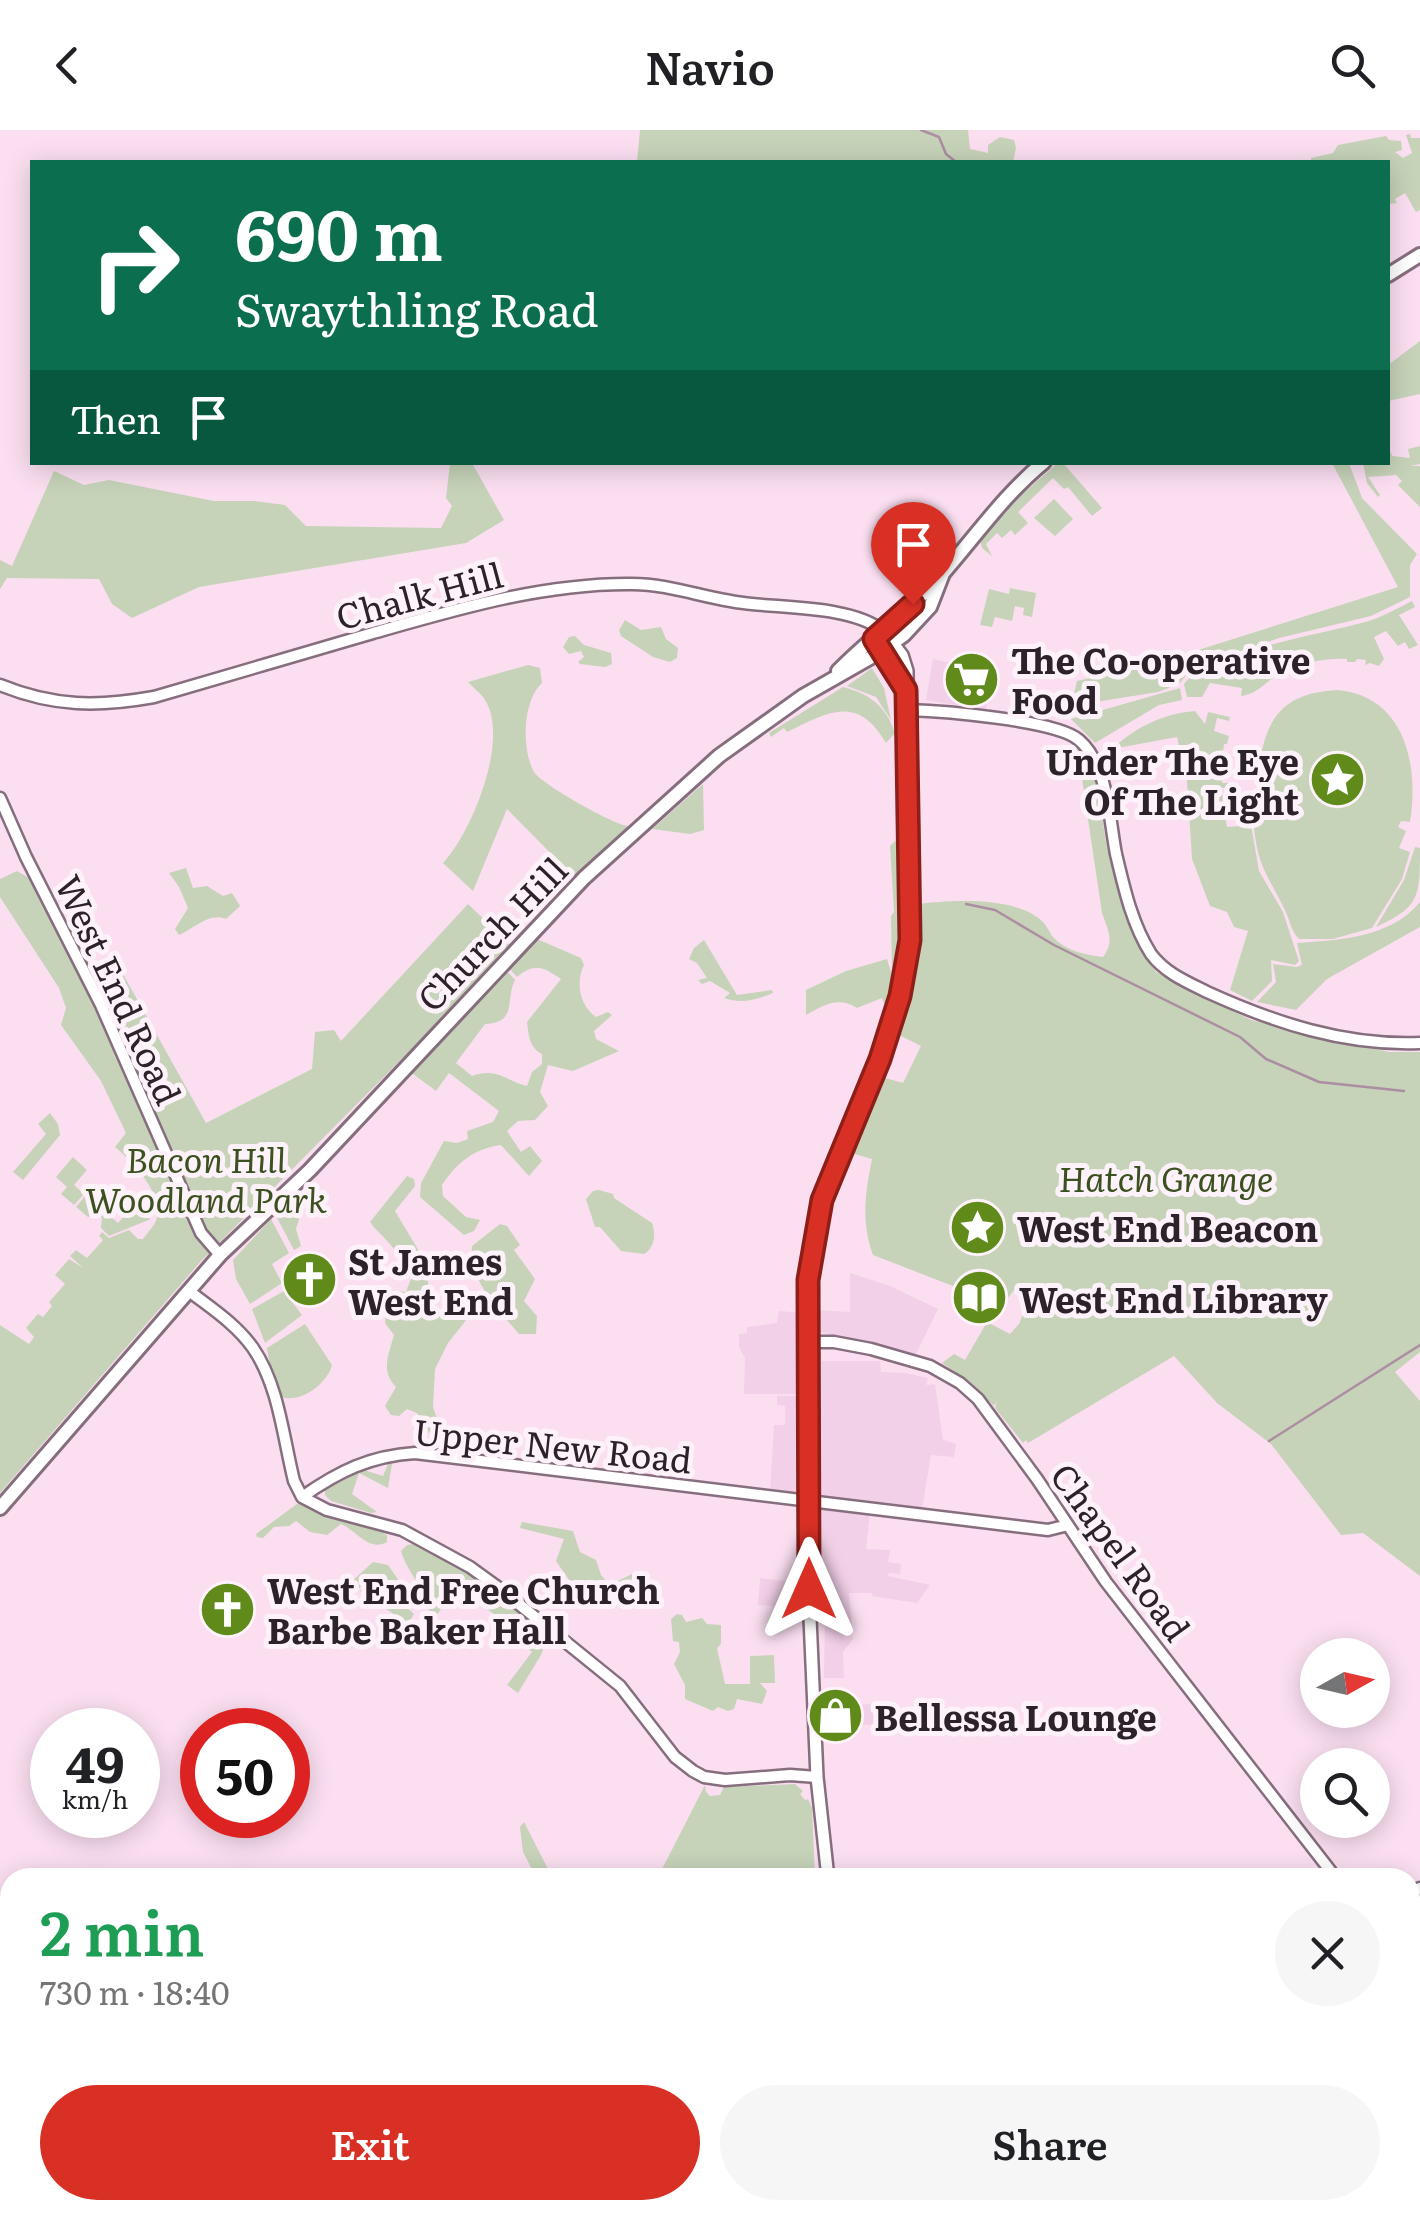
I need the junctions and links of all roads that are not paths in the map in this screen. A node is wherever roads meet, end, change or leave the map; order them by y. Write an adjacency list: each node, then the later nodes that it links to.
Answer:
1 (1420, 255): 2 (main road)
2 (1390, 273)
3 (1041, 465): 4 (main road)
4 (944, 572): 5 (main road, Church Hill); 6 (main road, Church Hill)
5 (878, 635): 6 (main road); 7 (main road, Church Hill); 8 (street, Chalk Hill)
6 (888, 648): 7 (main road, Church Hill); 9 (main road)
7 (829, 680): 12 (main road, Church Hill)
8 (0, 685)
9 (908, 710): 11 (street); 14 (main road)
10 (0, 798): 12 (street, West End Road)
11 (1420, 1043)
12 (220, 1254): 13 (main road, Church Hill)
13 (189, 1291): 15 (street); 17 (main road, Church Hill)
14 (809, 1342): 16 (main road); 18 (street, Chapel Road)
15 (302, 1497): 16 (street, Upper New Road); 19 (street)
16 (809, 1500): 18 (street, Upper New Road); 19 (main road)
17 (0, 1508)
18 (1068, 1525): 21 (street, Chapel Road)
19 (817, 1777): 20 (main road)
20 (827, 1868)
21 (1328, 1868)

